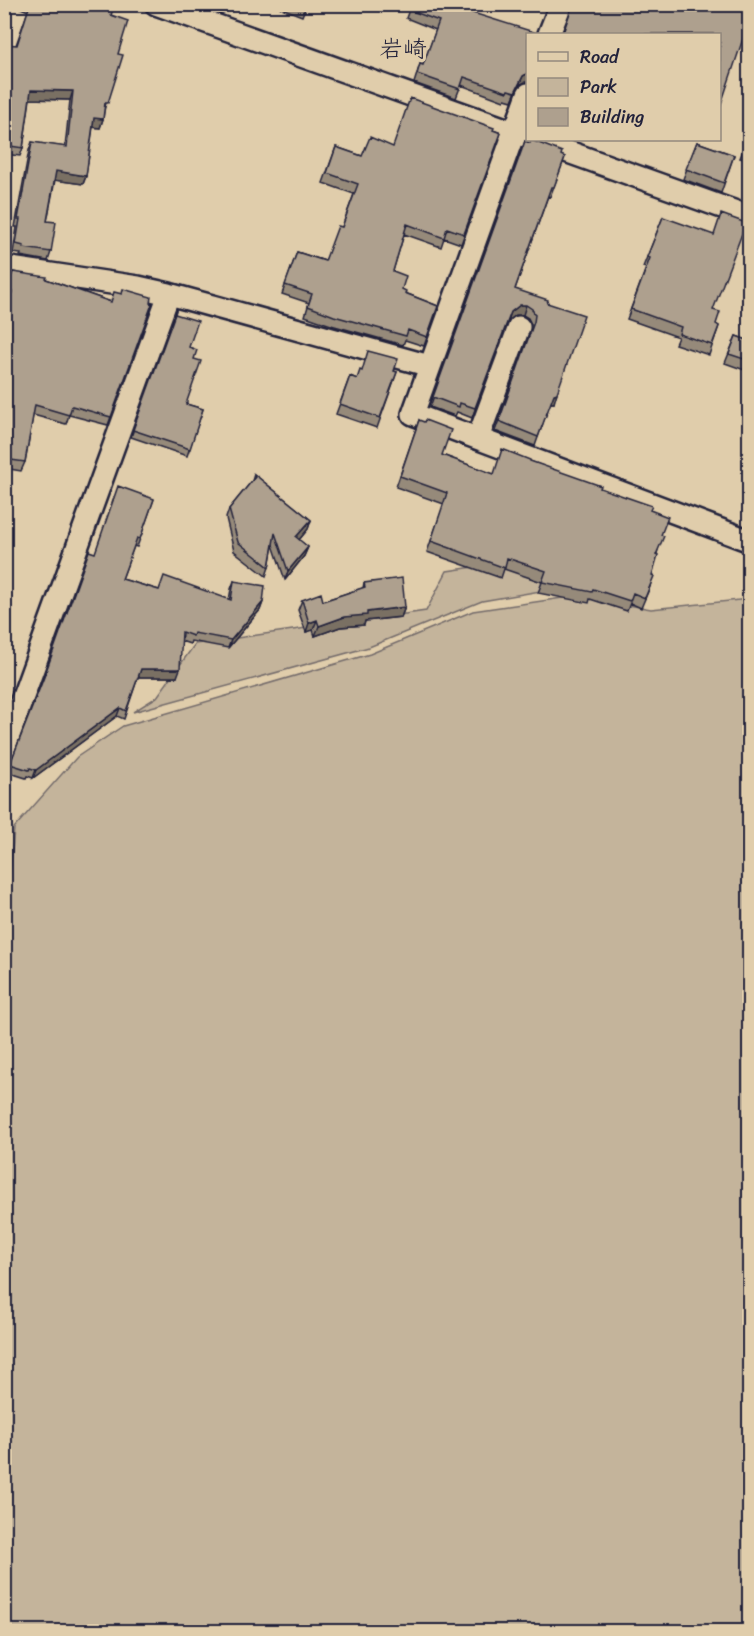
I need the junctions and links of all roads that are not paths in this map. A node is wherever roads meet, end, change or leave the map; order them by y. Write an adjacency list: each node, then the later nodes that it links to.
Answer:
1 (156, 4): 5 (street)
2 (561, 4): 3 (street)
3 (549, 33)
4 (526, 104): 5 (street)
5 (520, 134): 11 (street)
6 (538, 141): 7 (street)
7 (750, 217)
8 (4, 267): 9 (street)
9 (169, 294): 11 (street); 14 (street)
10 (519, 327): 12 (street)
11 (430, 366): 12 (street)
12 (478, 438): 13 (street)
13 (750, 541)
14 (4, 748)

